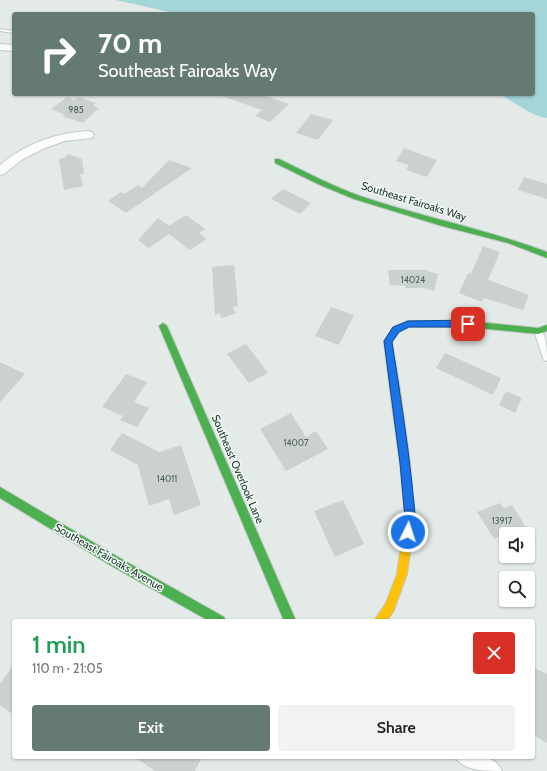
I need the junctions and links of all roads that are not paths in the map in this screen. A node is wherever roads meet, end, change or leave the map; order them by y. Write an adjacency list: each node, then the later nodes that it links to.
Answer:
1 (0, 30): 2 (lane)
2 (12, 32)
3 (0, 47): 4 (street)
4 (12, 48)
5 (88, 135): 7 (street)
6 (277, 161): 8 (street, Southeast Fairoaks Way)
7 (0, 171)
8 (547, 255)
9 (163, 326): 14 (street, Southeast Overlook Lane)
10 (543, 330): 11 (lane); 15 (street)
11 (547, 358)
12 (0, 492): 13 (street, Southeast Fairoaks Avenue)
13 (216, 619)
14 (289, 619)
15 (381, 619)
16 (470, 759): 17 (street)
17 (491, 771)

